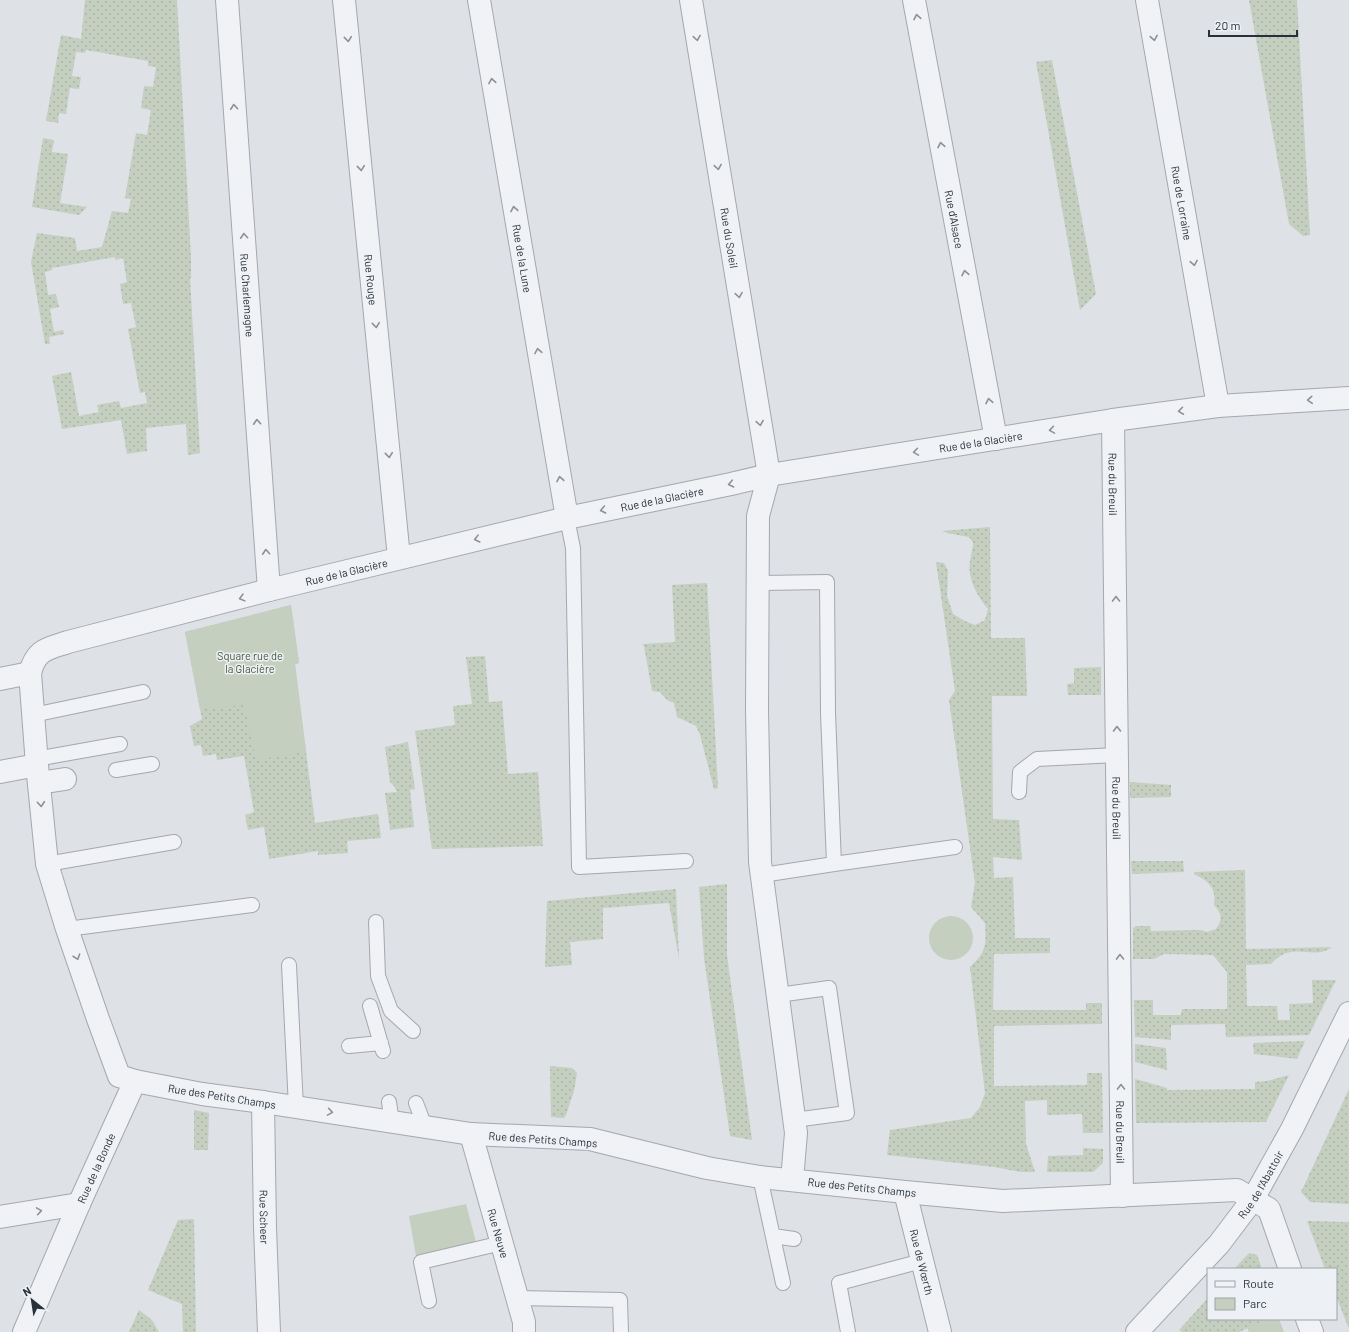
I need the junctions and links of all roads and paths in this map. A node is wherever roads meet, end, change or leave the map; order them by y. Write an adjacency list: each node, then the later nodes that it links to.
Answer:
1 (227, 0): 15 (street, Rue Charlemagne, one-way to 1)
2 (344, 0): 13 (street, Rue Rouge, one-way to 13)
3 (479, 0): 12 (street, Rue de la Lune, one-way to 3)
4 (691, 0): 11 (street, Rue du Soleil, one-way to 11)
5 (914, 0): 10 (street, Rue d'Alsace, one-way to 5)
6 (1147, 0): 8 (street, Rue de Lorraine, one-way to 8)
7 (1349, 398): 8 (street, Rue de la Glacière, one-way to 8)
8 (1218, 406): 9 (street, Rue de la Glacière, one-way to 9)
9 (1113, 420): 10 (street, Rue de la Glacière, one-way to 10); 21 (street, Rue du Breuil, one-way to 9)
10 (996, 439): 11 (street, Rue de la Glacière, one-way to 11)
11 (769, 476): 12 (street, Rue de la Glacière, one-way to 12); 14 (street)
12 (567, 518): 13 (street, Rue de la Glacière, one-way to 13); 30 (lane)
13 (399, 558): 15 (street, Rue de la Glacière)
14 (758, 583): 32 (lane); 33 (street)
15 (269, 590): 16 (street, Rue de la Glacière, one-way to 16)
16 (30, 673): 17 (street); 19 (street, Rue des Petits Champs)
17 (0, 679)
18 (143, 692): 19 (lane)
19 (33, 715): 23 (street, Rue des Petits Champs)
20 (120, 744): 23 (lane)
21 (1117, 755): 27 (lane); 53 (street, Rue du Breuil, one-way to 21)
22 (152, 764): 24 (lane)
23 (37, 769): 25 (street); 26 (street); 31 (street, Rue des Petits Champs, one-way to 31)
24 (116, 770)
25 (0, 772)
26 (65, 779)
27 (1019, 792)
28 (174, 842): 31 (lane)
29 (955, 847): 32 (lane)
30 (686, 861)
31 (47, 864): 36 (street, Rue des Petits Champs)
32 (834, 864): 33 (lane)
33 (762, 875): 38 (street)
34 (252, 905): 36 (lane)
35 (376, 922): 41 (lane)
36 (67, 930): 43 (street, Rue des Petits Champs, one-way to 43)
37 (289, 965): 46 (lane)
38 (778, 994): 47 (street); 47 (lane)
39 (370, 1006): 42 (lane)
40 (1349, 1013): 54 (street, Rue de l'Abattoir)
41 (413, 1031)
42 (349, 1046)
43 (135, 1081): 44 (street, Rue des Petits Champs); 55 (street, Rue de la Bonde)
44 (263, 1102): 46 (street, Rue des Petits Champs); 67 (street, Rue Scheer)
45 (416, 1103): 48 (lane)
46 (296, 1107): 48 (street, Rue des Petits Champs, one-way to 48)
47 (794, 1120): 51 (street)
48 (425, 1127): 49 (street, Rue des Petits Champs)
49 (471, 1134): 50 (street, Rue des Petits Champs); 59 (street, Rue Neuve)
50 (760, 1177): 51 (street, Rue des Petits Champs); 57 (lane)
51 (792, 1180): 52 (street, Rue des Petits Champs)
52 (905, 1192): 53 (street, Rue des Petits Champs); 60 (street, Rue de Wœrth)
53 (1122, 1196): 54 (street, Rue des Petits Champs)
54 (1253, 1199): 61 (street, Rue des Petits Champs); 72 (street, Rue de l'Abattoir)
55 (79, 1204): 56 (street, Rue de la Bonde, one-way to 55); 66 (street)
56 (0, 1217)
57 (773, 1236): 58 (lane); 62 (lane)
58 (794, 1239)
59 (502, 1243): 63 (street, Rue Neuve); 64 (lane)
60 (922, 1261): 70 (lane); 71 (street, Rue de Wœrth)
61 (1290, 1268)
62 (783, 1283)
63 (517, 1298): 68 (street, Rue Neuve); 69 (lane)
64 (429, 1301)
65 (1307, 1320): 73 (street)
66 (24, 1332)
67 (270, 1332)
68 (524, 1332)
69 (621, 1332)
70 (848, 1332)
71 (940, 1332)
72 (1138, 1332)
73 (1312, 1332)

